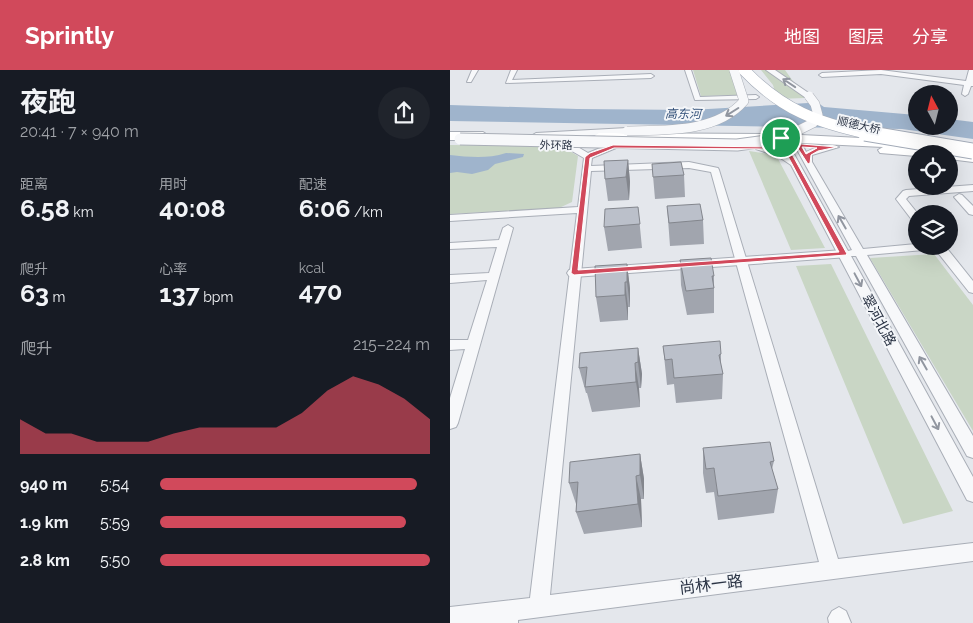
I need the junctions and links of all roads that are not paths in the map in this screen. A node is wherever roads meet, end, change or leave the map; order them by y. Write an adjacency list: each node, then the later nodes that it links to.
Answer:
1 (475, 70): 11 (street)
2 (514, 70): 10 (street)
3 (688, 70): 15 (street)
4 (734, 70): 16 (street, one-way to 16, bridge)
5 (744, 70): 24 (main road, bridge)
6 (761, 70): 20 (main road, 顺德大桥, bridge)
7 (770, 70): 17 (street, one-way to 7, bridge)
8 (972, 70): 13 (street)
9 (820, 72): 12 (street); 13 (street)
10 (651, 76)
11 (468, 80)
12 (828, 82)
13 (970, 83): 14 (street)
14 (965, 94)
15 (756, 97)
16 (536, 136): 17 (main road, 外环路); 18 (main road, 外环路)
17 (452, 139): 21 (main road, 外环路)
18 (790, 142): 19 (main road, 外环路); 23 (main road, 外环路); 29 (street, 翠河北路)
19 (834, 144): 20 (main road, 外环路); 25 (main road, 外环路); 29 (street)
20 (973, 144)
21 (568, 145): 22 (main road, 外环路); 28 (street)
22 (613, 146): 23 (main road, 外环路); 28 (street)
23 (760, 149): 29 (street)
24 (973, 151)
25 (908, 152)
26 (958, 156): 27 (main road)
27 (973, 158)
28 (587, 163): 33 (street); 43 (street)
29 (801, 163): 40 (street, one-way to 29); 41 (street, 翠河北路)
30 (973, 188): 32 (street)
31 (959, 197): 34 (street)
32 (908, 208)
33 (582, 210): 35 (street); 44 (street)
34 (973, 212)
35 (450, 218)
36 (508, 228): 37 (street)
37 (503, 243): 38 (street); 45 (street)
38 (450, 246)
39 (908, 248): 40 (street)
40 (859, 252): 41 (street); 51 (street, one-way to 40)
41 (843, 254): 43 (street); 52 (street, 翠河北路, one-way to 52)
42 (946, 255): 47 (street)
43 (740, 261): 44 (street); 54 (street)
44 (574, 273): 55 (street)
45 (494, 276): 46 (street); 48 (street)
46 (450, 279)
47 (973, 289)
48 (474, 344): 49 (street); 50 (street)
49 (450, 346)
50 (450, 424)
51 (973, 451)
52 (973, 494)
53 (973, 552): 54 (street, 尚林一路)
54 (832, 568): 55 (street, 尚林一路)
55 (539, 606): 56 (street, 尚林一路)
56 (508, 617): 57 (street, 尚林一路)
57 (450, 618)

